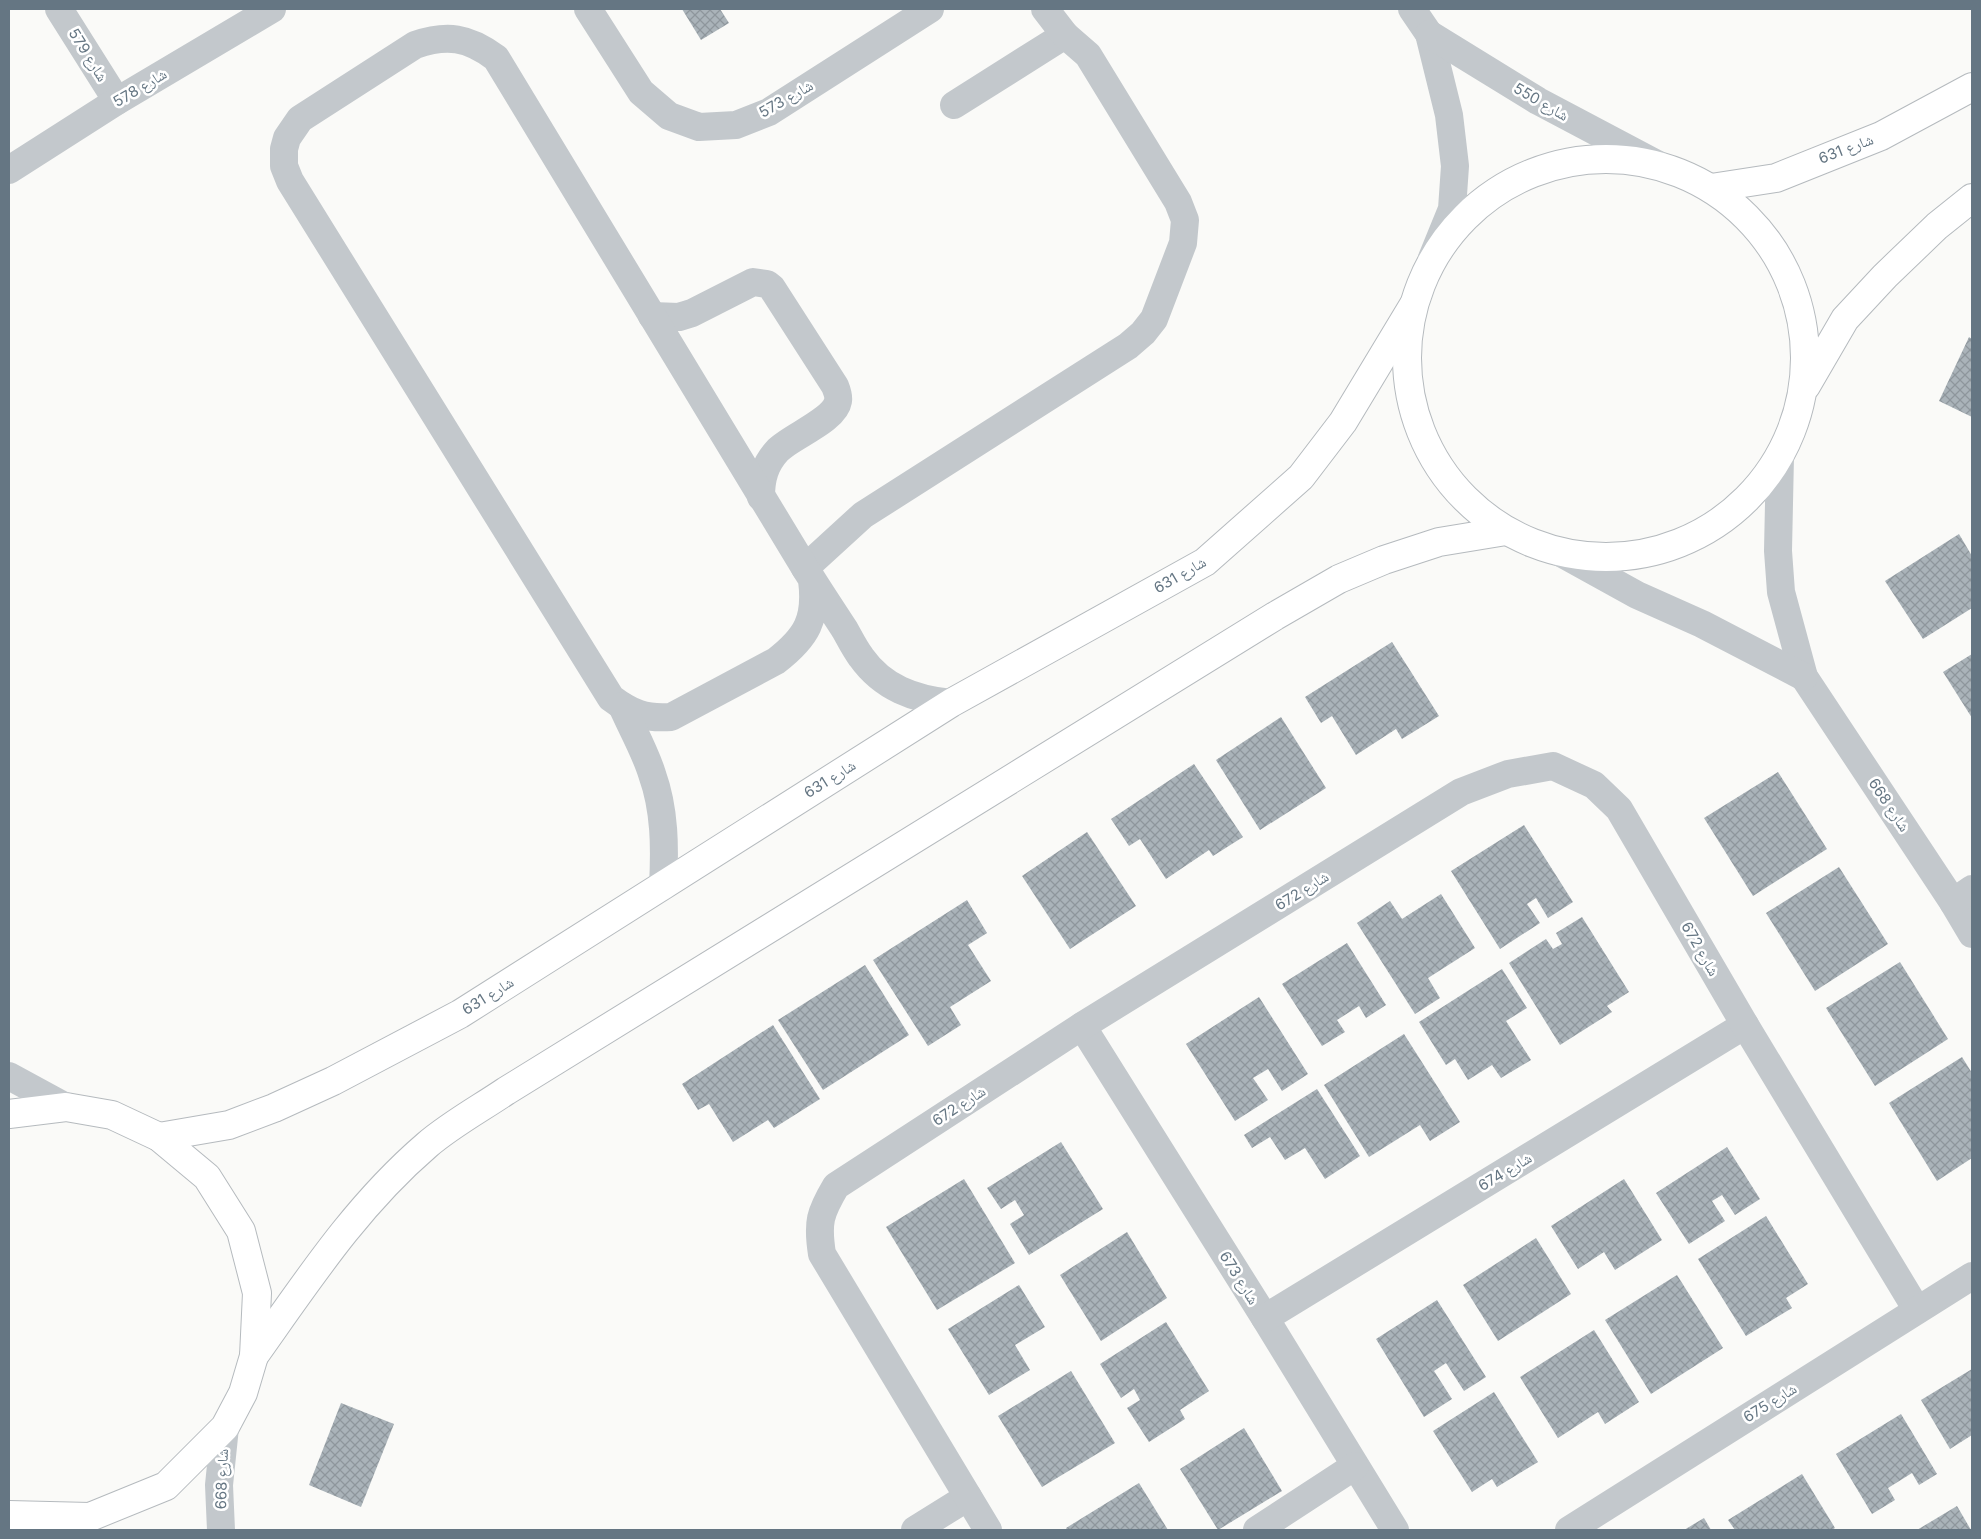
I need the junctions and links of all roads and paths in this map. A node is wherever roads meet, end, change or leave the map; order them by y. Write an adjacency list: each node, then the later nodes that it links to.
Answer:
1 (60, 9): 10 (street, شارع 579)
2 (272, 9): 10 (street, شارع 578)
3 (588, 9): 4 (street, شارع 573)
4 (930, 9)
5 (1044, 9): 8 (street)
6 (1412, 9): 7 (street, شارع 550)
7 (1429, 34): 12 (street, شارع 550); 16 (street, شارع 550)
8 (1065, 35): 11 (street); 24 (street)
9 (1972, 88): 14 (main road, شارع 631)
10 (117, 101): 13 (street, شارع 578)
11 (954, 105)
12 (1657, 164): 14 (main road); 16 (main road)
13 (9, 170)
14 (1711, 188): 19 (main road)
15 (1972, 198): 19 (main road)
16 (1432, 258): 17 (main road)
17 (1413, 306): 22 (main road); 26 (main road, شارع 631)
18 (652, 316): 21 (street); 21 (street); 27 (street)
19 (1802, 391): 20 (main road)
20 (1780, 456): 23 (main road); 25 (street, شارع 668)
21 (761, 497): 24 (street)
22 (1506, 531): 23 (main road); 40 (main road)
23 (1560, 553): 25 (street, شارع 668)
24 (809, 574): 26 (street); 27 (street)
25 (1804, 677): 29 (street, شارع 668)
26 (951, 703): 28 (main road, شارع 631)
27 (622, 706): 28 (street)
28 (663, 886): 36 (main road, شارع 631)
29 (1962, 895): 30 (street, شارع 668)
30 (1972, 934)
31 (1745, 1025): 32 (street, شارع 672); 38 (street, شارع 672); 39 (street, شارع 674)
32 (1082, 1026): 39 (street, شارع 673); 43 (street, شارع 672)
33 (9, 1076): 34 (street)
34 (66, 1107): 35 (main road); 36 (main road)
35 (9, 1114)
36 (159, 1137): 40 (main road)
37 (1972, 1276): 38 (street, شارع 675)
38 (1917, 1310): 51 (street, شارع 675)
39 (1265, 1318): 42 (street, شارع 673)
40 (254, 1356): 41 (main road)
41 (225, 1428): 44 (main road); 46 (street, شارع 668)
42 (1355, 1466): 49 (street); 50 (street, شارع 673)
43 (968, 1497): 47 (street); 48 (street, شارع 672)
44 (9, 1516): 45 (street)
45 (36, 1530)
46 (221, 1530)
47 (915, 1530)
48 (988, 1530)
49 (1257, 1530)
50 (1395, 1530)
51 (1569, 1530)

